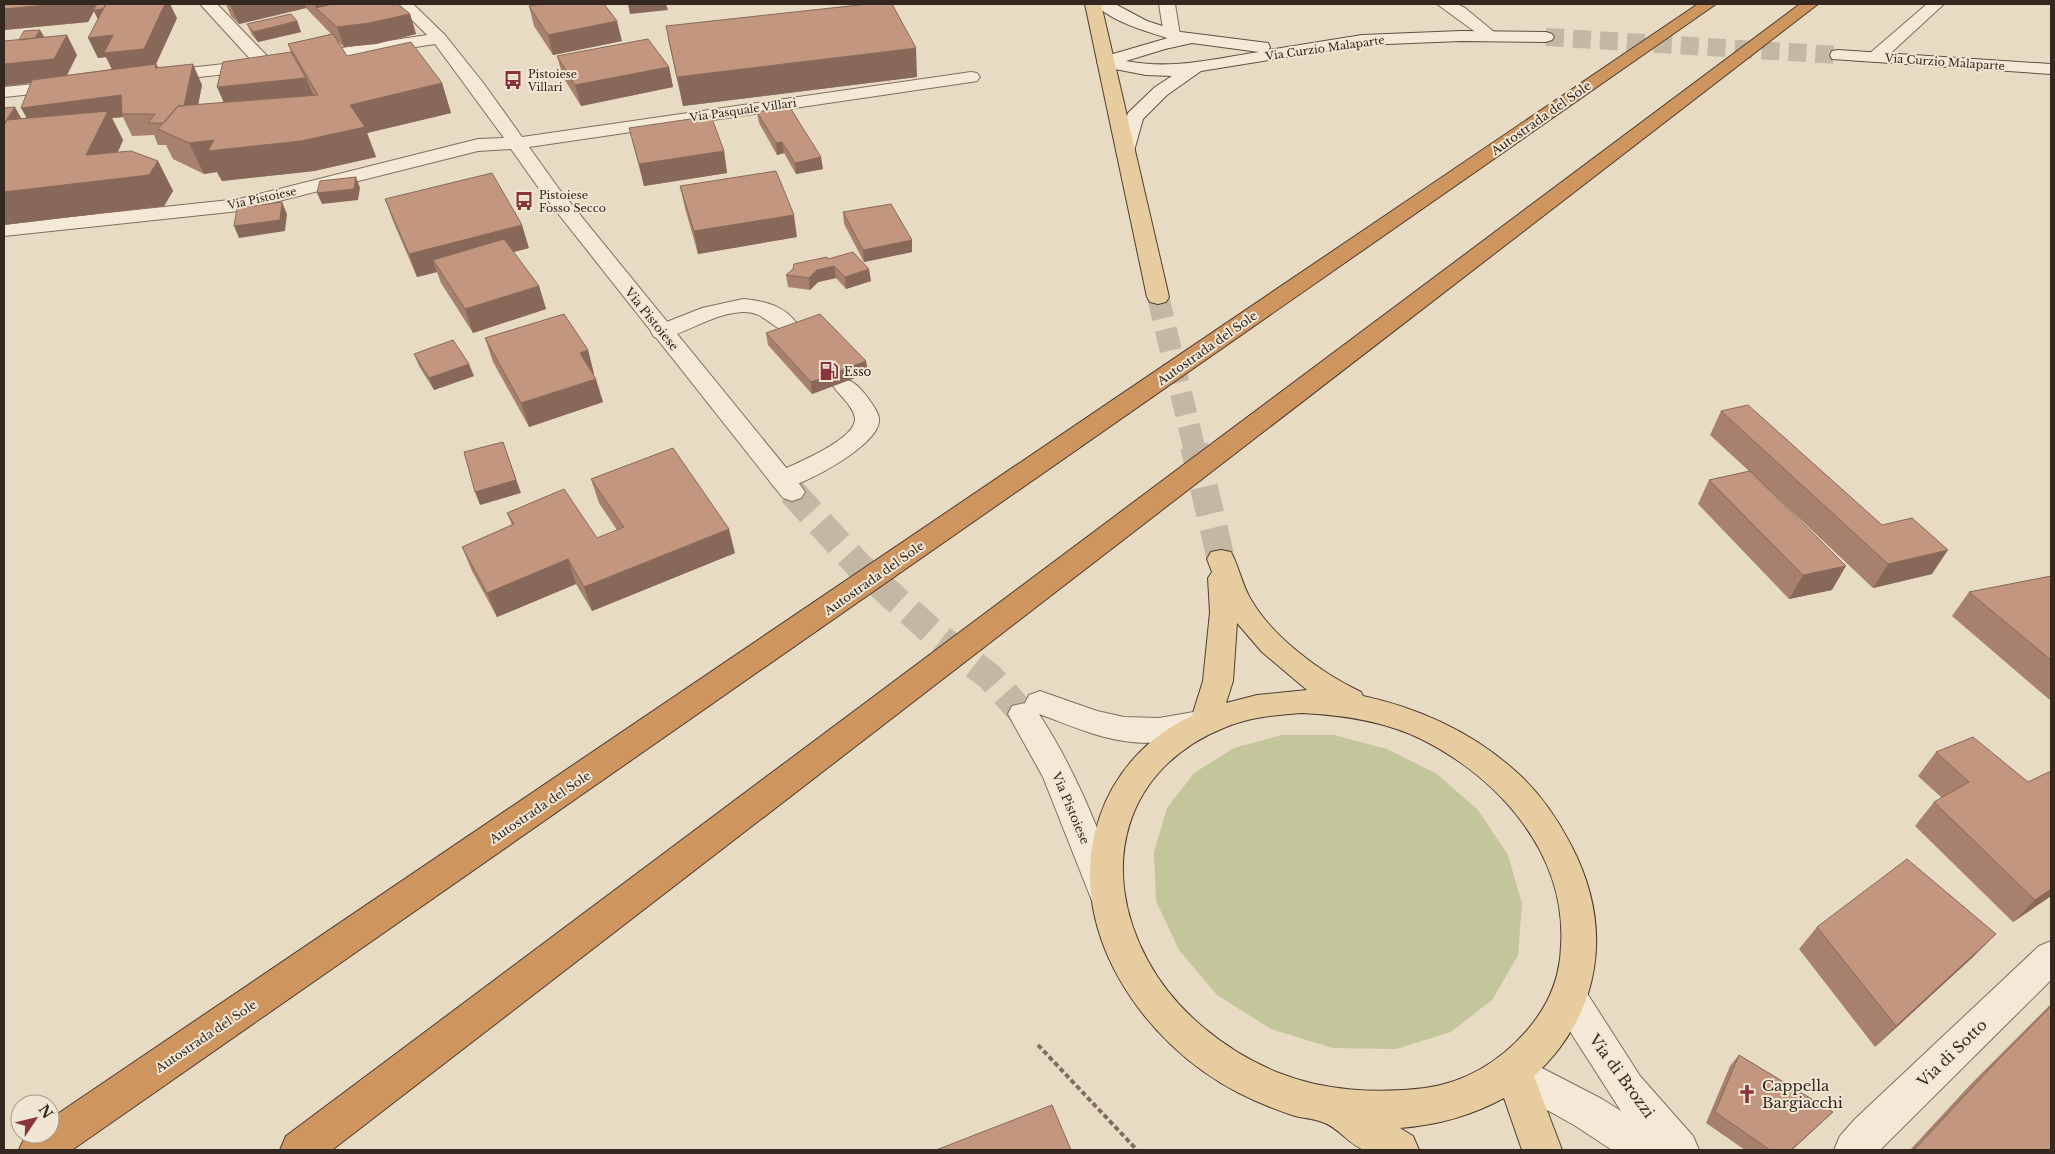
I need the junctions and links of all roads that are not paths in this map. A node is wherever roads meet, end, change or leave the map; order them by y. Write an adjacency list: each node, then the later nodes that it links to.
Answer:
1 (208, 4): 19 (street)
2 (404, 4): 13 (street, Via Pistoiese)
3 (1093, 4): 18 (main road)
4 (1104, 4): 10 (street)
5 (1167, 4): 10 (street)
6 (1444, 4): 11 (street)
7 (1708, 4): 40 (highway, Autostrada del Sole)
8 (1810, 4): 41 (highway)
9 (1936, 4): 17 (street)
10 (1172, 35): 14 (street)
11 (1491, 36): 12 (street, Via Curzio Malaparte); 15 (street, Via Curzio Malaparte)
12 (1546, 37)
13 (439, 38): 19 (street); 26 (street, Via Pistoiese)
14 (1195, 41): 15 (street); 18 (street)
15 (1298, 50): 20 (street, Via Curzio Malaparte)
16 (1838, 55): 17 (street, Via Curzio Malaparte)
17 (1876, 57): 21 (street, Via Curzio Malaparte)
18 (1105, 62): 20 (street, Via Curzio Malaparte); 27 (main road)
19 (266, 65): 23 (street)
20 (1194, 68): 27 (street, Via Curzio Malaparte)
21 (2051, 69)
22 (971, 77): 26 (street, Via Pasquale Villari)
23 (141, 78)
24 (82, 84): 25 (street)
25 (4, 92)
26 (516, 143): 28 (street, Via Pistoiese); 31 (street, Via Pistoiese)
27 (1125, 151): 29 (main road)
28 (4, 230)
29 (1158, 297)
30 (787, 325): 31 (street)
31 (662, 332): 32 (street, Via Pistoiese)
32 (845, 386)
33 (1382, 712): 34 (main road, Via Pistoiese); 34 (main road); 37 (main road, Via Pistoiese)
34 (1204, 722): 35 (main road, Via Pistoiese); 35 (street, Via Pistoiese)
35 (1109, 907): 39 (main road, Via Pistoiese)
36 (2051, 957): 46 (street, Via di Sotto)
37 (1570, 999): 38 (main road, Via Pistoiese); 45 (street, Via di Brozzi)
38 (1513, 1071): 39 (main road, Via Pistoiese); 43 (main road); 44 (street)
39 (1335, 1107): 42 (main road, Via Pistoiese)
40 (39, 1150)
41 (300, 1150)
42 (1399, 1150)
43 (1542, 1150)
44 (1648, 1150)
45 (1679, 1150)
46 (1854, 1150)

